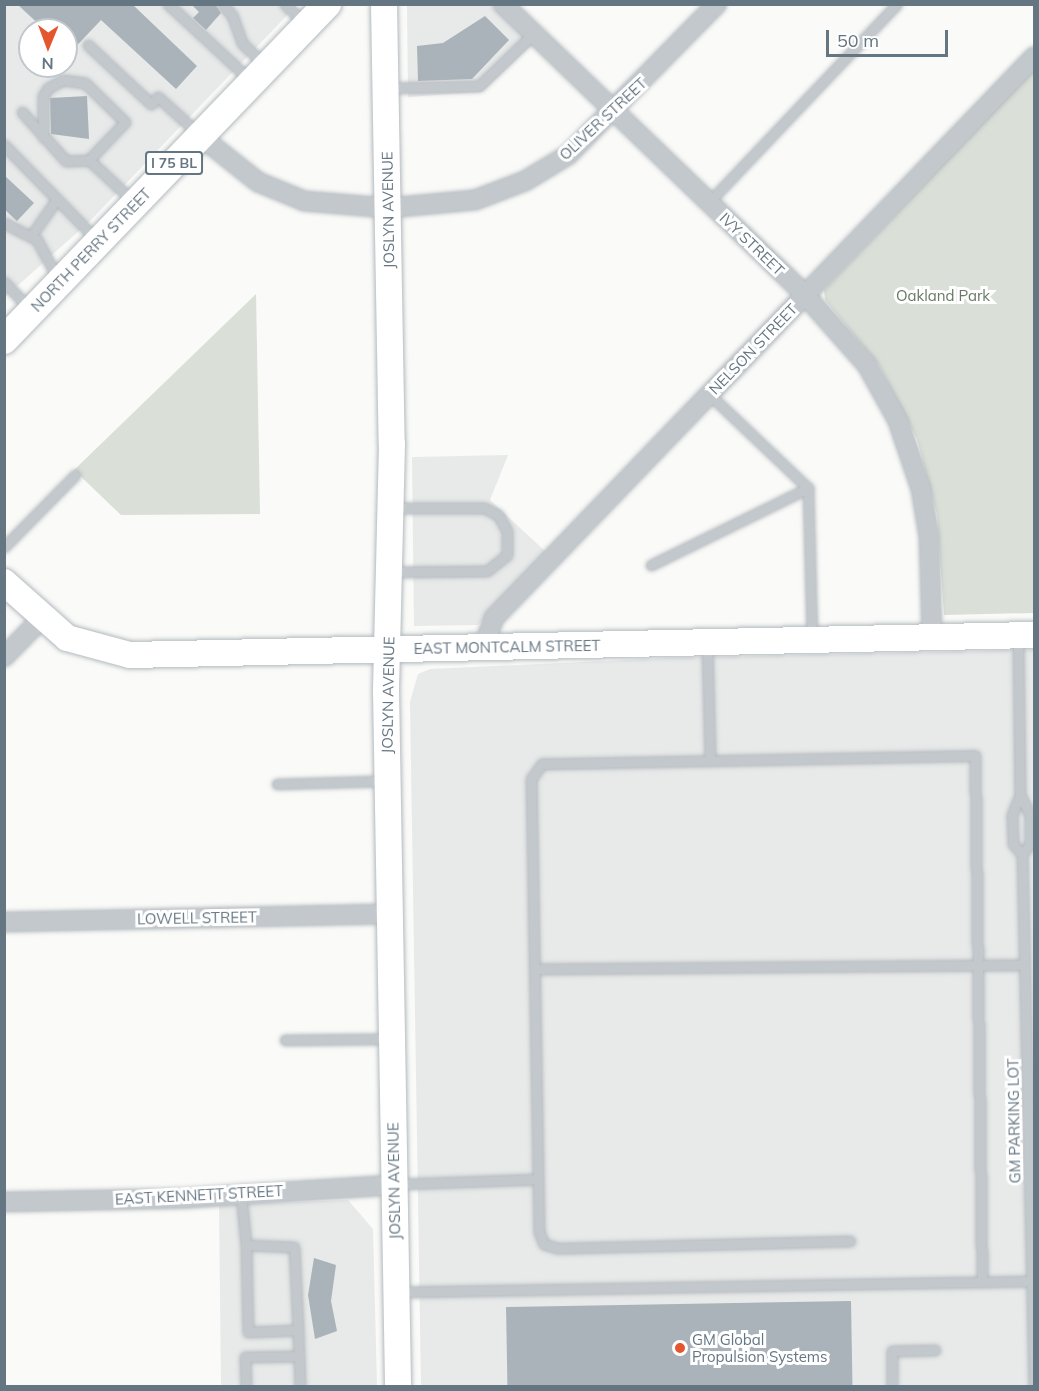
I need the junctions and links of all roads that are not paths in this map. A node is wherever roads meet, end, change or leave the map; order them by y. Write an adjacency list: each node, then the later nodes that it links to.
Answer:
1 (168, 4): 13 (lane)
2 (222, 4): 13 (lane)
3 (285, 4): 9 (lane)
4 (327, 4): 9 (main road, NORTH PERRY STREET / I 75 BL)
5 (384, 4): 14 (main road, JOSLYN AVENUE)
6 (503, 4): 10 (street, IVY STREET)
7 (717, 4): 15 (street, OLIVER STREET)
8 (897, 4): 22 (lane)
9 (307, 25): 13 (main road, NORTH PERRY STREET / I 75 BL)
10 (533, 34): 14 (lane); 15 (street, IVY STREET)
11 (88, 45): 17 (lane)
12 (1035, 57): 30 (street, NELSON STREET)
13 (259, 75): 17 (main road, NORTH PERRY STREET / I 75 BL)
14 (385, 88): 24 (main road, JOSLYN AVENUE)
15 (614, 111): 22 (street, IVY STREET); 24 (street, OLIVER STREET)
16 (22, 112): 18 (lane)
17 (200, 136): 23 (main road, NORTH PERRY STREET / I 75 BL); 24 (street, OLIVER STREET)
18 (43, 137): 20 (lane); 20 (lane)
19 (4, 145): 21 (lane)
20 (88, 160): 23 (lane)
21 (57, 198): 26 (lane); 27 (lane)
22 (709, 202): 30 (street, IVY STREET)
23 (135, 203): 27 (main road, NORTH PERRY STREET / I 75 BL)
24 (388, 208): 36 (main road, JOSLYN AVENUE)
25 (4, 223): 26 (lane)
26 (31, 236): 29 (lane)
27 (99, 242): 29 (main road, NORTH PERRY STREET / I 75 BL)
28 (4, 282): 31 (lane)
29 (60, 283): 31 (main road, NORTH PERRY STREET / I 75 BL)
30 (805, 295): 33 (street, NELSON STREET); 43 (street, IVY STREET)
31 (32, 311): 32 (main road, NORTH PERRY STREET / I 75 BL)
32 (4, 340)
33 (709, 394): 35 (lane); 46 (street, NELSON STREET)
34 (75, 476): 37 (lane)
35 (808, 488): 38 (lane); 44 (lane)
36 (391, 508): 39 (main road, JOSLYN AVENUE); 39 (lane)
37 (4, 548)
38 (651, 565)
39 (390, 572): 47 (main road, JOSLYN AVENUE)
40 (4, 582): 41 (main road, EAST MONTCALM STREET)
41 (42, 618): 47 (main road, EAST MONTCALM STREET); 48 (street)
42 (1027, 635): 43 (main road, EAST MONTCALM STREET); 52 (lane, GM PARKING LOT)
43 (932, 638): 44 (main road, EAST MONTCALM STREET)
44 (812, 640): 45 (main road, EAST MONTCALM STREET)
45 (707, 643): 46 (main road, EAST MONTCALM STREET); 49 (lane)
46 (483, 648): 47 (main road, EAST MONTCALM STREET)
47 (388, 650): 50 (main road, JOSLYN AVENUE)
48 (4, 657)
49 (710, 761): 58 (lane); 60 (lane)
50 (387, 781): 51 (lane); 56 (main road, JOSLYN AVENUE)
51 (277, 784)
52 (1020, 795): 53 (lane, GM PARKING LOT); 53 (lane, GM PARKING LOT)
53 (1022, 854): 54 (lane, GM PARKING LOT)
54 (1023, 896): 55 (lane); 59 (lane, GM PARKING LOT)
55 (1035, 896)
56 (389, 914): 57 (street, LOWELL STREET); 61 (main road, JOSLYN AVENUE)
57 (4, 922)
58 (976, 965): 59 (lane); 60 (lane); 72 (lane)
59 (1024, 965): 63 (lane, GM PARKING LOT)
60 (536, 969): 64 (lane)
61 (391, 1039): 62 (lane); 65 (main road, JOSLYN AVENUE)
62 (285, 1040)
63 (1031, 1077): 70 (lane, GM PARKING LOT)
64 (538, 1179): 65 (lane); 68 (lane)
65 (394, 1185): 66 (street, EAST KENNETT STREET); 73 (main road, JOSLYN AVENUE)
66 (241, 1194): 67 (street, EAST KENNETT STREET); 69 (lane)
67 (4, 1202)
68 (850, 1241)
69 (246, 1245): 74 (lane); 74 (lane)
70 (1033, 1255): 71 (lane, GM PARKING LOT)
71 (1032, 1281): 72 (lane); 81 (lane, GM PARKING LOT)
72 (982, 1282): 73 (lane)
73 (396, 1292): 79 (main road, JOSLYN AVENUE)
74 (298, 1330): 76 (lane)
75 (935, 1350): 80 (lane)
76 (299, 1356): 77 (lane); 78 (lane)
77 (246, 1386)
78 (300, 1386)
79 (398, 1386)
80 (892, 1386)
81 (1035, 1386)

